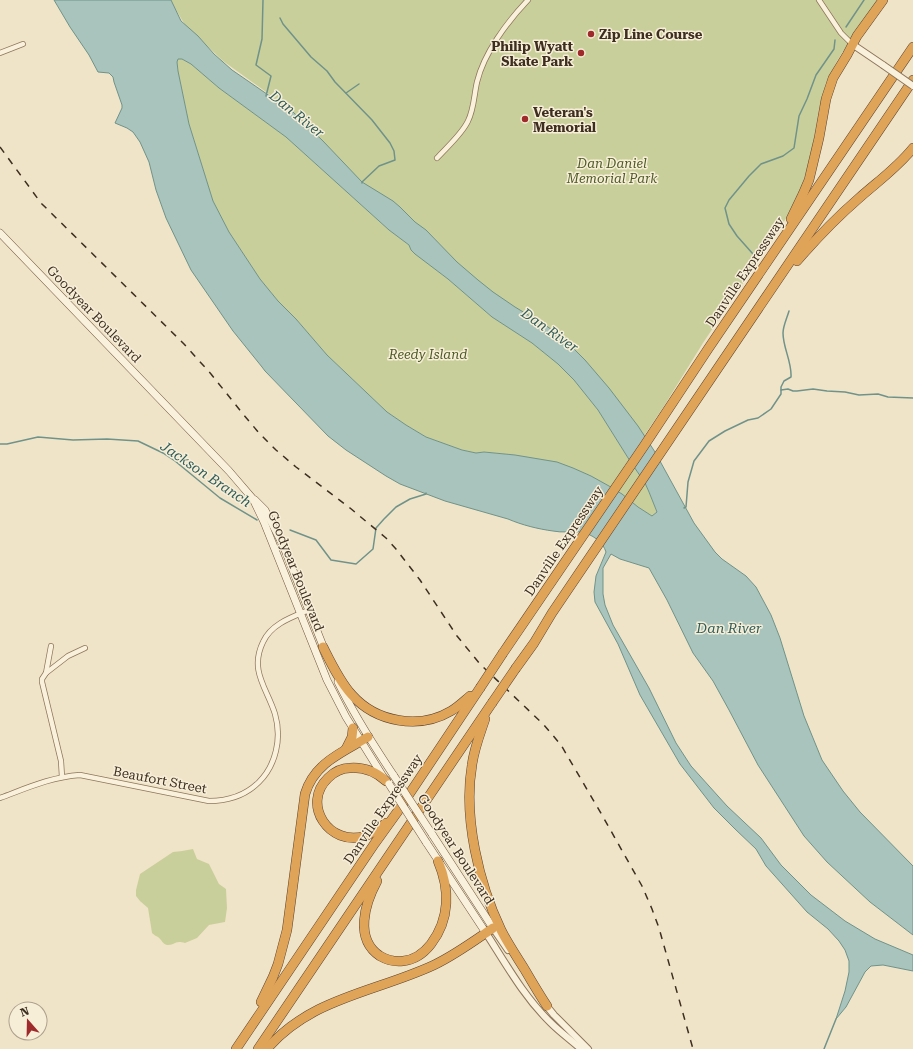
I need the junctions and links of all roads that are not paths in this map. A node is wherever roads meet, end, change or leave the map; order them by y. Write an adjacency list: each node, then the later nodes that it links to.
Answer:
1 (528, 0): 11 (street)
2 (819, 0): 5 (street)
3 (883, 0): 5 (highway)
4 (23, 44): 7 (street)
5 (852, 44): 9 (street, bridge); 13 (highway)
6 (913, 47): 13 (highway, Danville Expressway)
7 (0, 54)
8 (913, 80): 14 (highway)
9 (913, 86)
10 (913, 148): 14 (highway)
11 (437, 158)
12 (0, 233): 15 (main road, Goodyear Boulevard)
13 (746, 294): 22 (highway, Danville Expressway, bridge)
14 (742, 333): 23 (highway, bridge)
15 (253, 499): 16 (main road, Goodyear Boulevard); 17 (main road, Goodyear Boulevard)
16 (309, 610): 17 (street, Beaufort Street); 19 (main road, Goodyear Boulevard)
17 (300, 614): 24 (main road, Goodyear Boulevard); 27 (street, Beaufort Street)
18 (51, 646): 21 (street)
19 (323, 647): 22 (highway); 25 (main road, Goodyear Boulevard)
20 (85, 648): 21 (street)
21 (46, 672): 27 (street)
22 (479, 689): 30 (highway, Danville Expressway)
23 (490, 706): 31 (highway); 34 (highway)
24 (353, 728): 25 (main road, Goodyear Boulevard); 26 (highway)
25 (364, 739): 26 (highway); 28 (main road, Goodyear Boulevard)
26 (346, 749): 35 (highway)
27 (62, 777): 29 (street, Beaufort Street)
28 (390, 781): 30 (highway); 32 (main road, Goodyear Boulevard, bridge); 33 (main road, Goodyear Boulevard, bridge)
29 (0, 798)
30 (395, 816): 36 (highway, Danville Expressway)
31 (391, 854): 32 (highway); 37 (highway)
32 (438, 861): 33 (main road, Goodyear Boulevard)
33 (489, 930): 34 (street, Goodyear Boulevard); 38 (highway); 39 (street, Goodyear Boulevard)
34 (547, 1006): 40 (street, Goodyear Boulevard)
35 (232, 1049)
36 (236, 1049)
37 (258, 1049)
38 (267, 1049)
39 (581, 1049)
40 (588, 1049)

